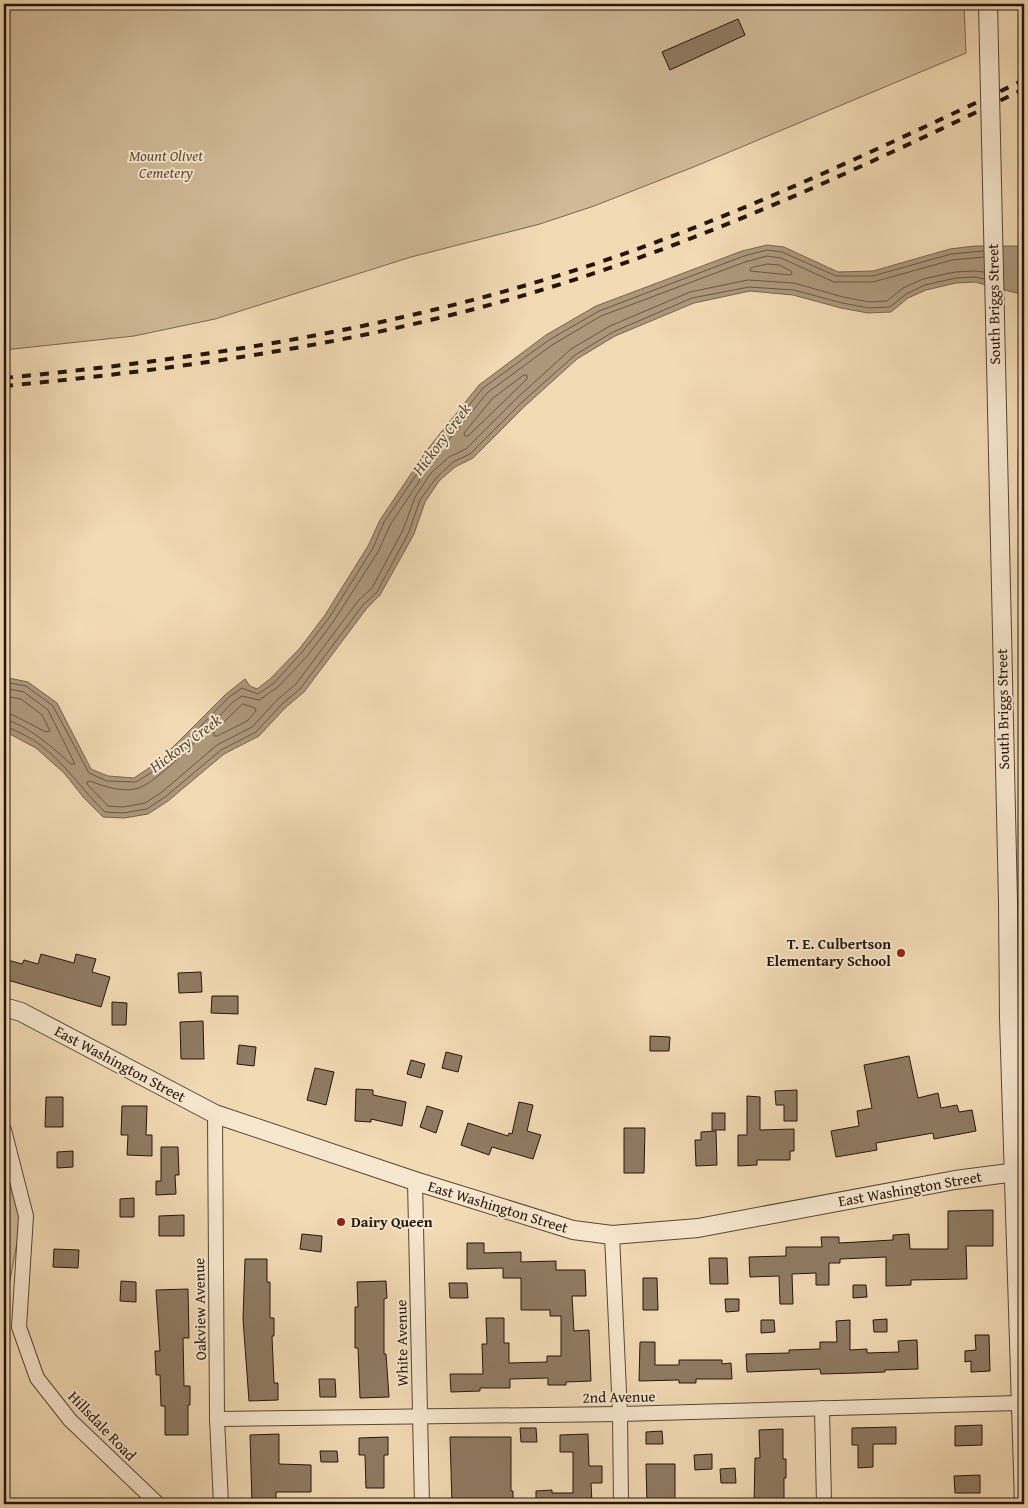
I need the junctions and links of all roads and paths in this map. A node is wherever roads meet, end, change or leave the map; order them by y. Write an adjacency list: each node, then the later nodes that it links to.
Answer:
1 (988, 4): 5 (street, South Briggs Street, bridge)
2 (4, 1007): 3 (street, East Washington Street)
3 (215, 1114): 6 (street, East Washington Street); 12 (street, Oakview Avenue)
4 (4, 1130): 13 (street, Hillsdale Road)
5 (1019, 1171): 7 (street, East Washington Street); 8 (street, South Briggs Street)
6 (415, 1181): 7 (street, East Washington Street); 11 (street, White Avenue)
7 (612, 1235): 10 (street)
8 (1021, 1403): 9 (street, 2nd Avenue); 18 (street, South Briggs Street)
9 (822, 1408): 10 (street, 2nd Avenue); 17 (street)
10 (620, 1414): 11 (street, 2nd Avenue); 16 (street)
11 (420, 1417): 12 (street, 2nd Avenue); 15 (street, White Avenue)
12 (218, 1419): 14 (street, Oakview Avenue)
13 (158, 1504)
14 (222, 1504)
15 (422, 1504)
16 (622, 1504)
17 (824, 1504)
18 (1024, 1504)

